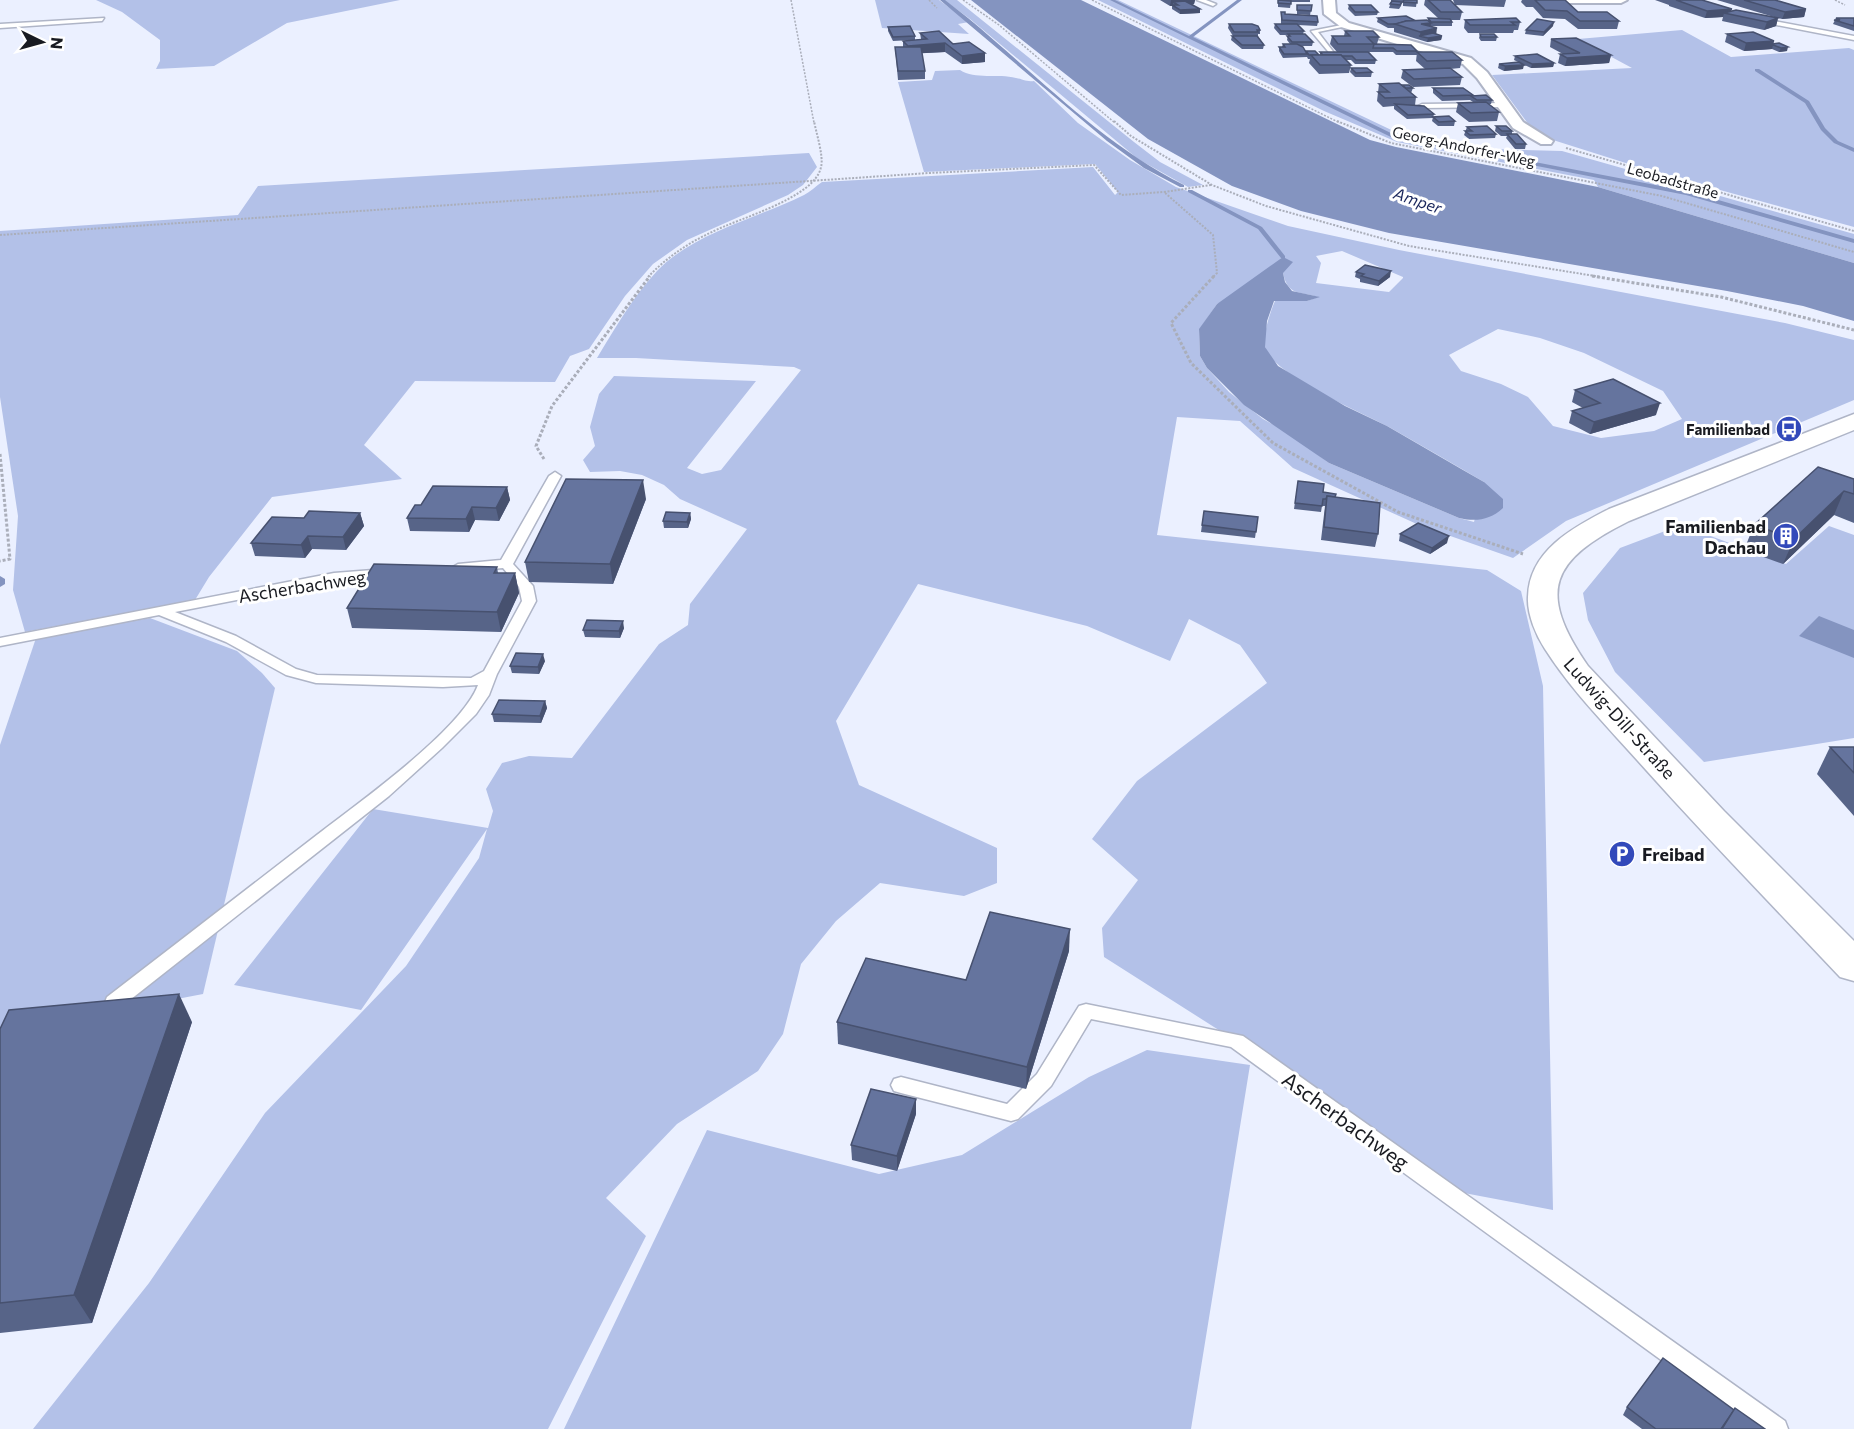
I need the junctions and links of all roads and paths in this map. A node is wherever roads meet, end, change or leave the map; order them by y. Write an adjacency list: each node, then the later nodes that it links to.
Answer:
1 (791, 0): 24 (path)
2 (928, 0): 12 (path)
3 (963, 0): 25 (path)
4 (1092, 0): 29 (path, Georg-Andorfer-Weg)
5 (1200, 0): 10 (lane)
6 (1329, 0): 15 (street)
7 (1560, 0): 8 (street)
8 (1621, 0)
9 (1835, 0): 11 (path)
10 (1213, 4)
11 (1845, 5)
12 (937, 8)
13 (102, 19): 16 (lane)
14 (1754, 19): 17 (lane)
15 (1346, 25): 18 (lane); 20 (street)
16 (0, 26)
17 (1854, 38)
18 (1332, 54)
19 (1415, 100): 21 (lane)
20 (1504, 105): 21 (lane); 23 (street)
21 (1422, 106): 22 (lane)
22 (1430, 113)
23 (1546, 141): 27 (path, Leobadstraße)
24 (815, 181): 26 (path); 28 (path); 33 (path)
25 (1212, 185): 26 (path); 30 (path)
26 (1164, 192): 36 (path)
27 (1854, 231)
28 (0, 235)
29 (1854, 252)
30 (1854, 330)
31 (1854, 421): 36 (street, Ludwig-Dill-Straße)
32 (0, 454): 34 (path)
33 (555, 476): 35 (lane)
34 (0, 561)
35 (506, 564): 37 (lane); 41 (lane)
36 (1550, 564): 42 (street, Ludwig-Dill-Straße)
37 (449, 569)
38 (403, 572): 39 (lane, Ascherbachweg)
39 (160, 610): 40 (lane, Ascherbachweg); 41 (lane)
40 (0, 642)
41 (490, 674): 43 (lane)
42 (1854, 966)
43 (114, 1002)
44 (901, 1085): 45 (lane, Ascherbachweg)
45 (1776, 1429)

